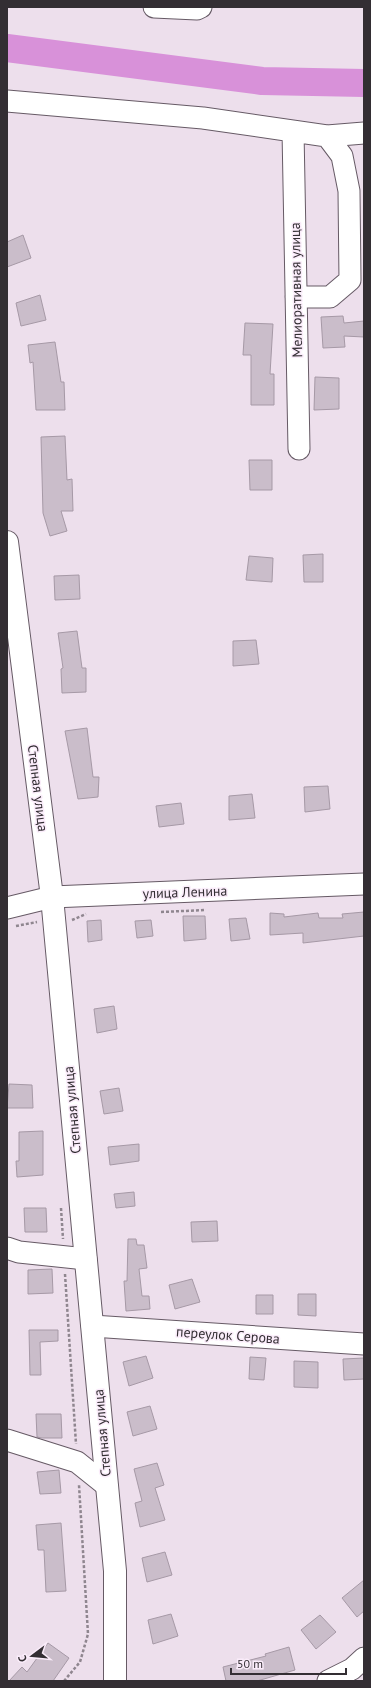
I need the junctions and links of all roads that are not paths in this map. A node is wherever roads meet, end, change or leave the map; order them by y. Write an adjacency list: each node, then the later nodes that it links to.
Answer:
1 (154, 7): 2 (street)
2 (201, 7)
3 (7, 101): 4 (street)
4 (293, 131): 6 (street); 7 (street, Мелиоративная улица)
5 (364, 133): 6 (street)
6 (327, 136): 7 (street)
7 (296, 297): 8 (street, Мелиоративная улица)
8 (299, 449)
9 (7, 542): 11 (main road, Степная улица)
10 (364, 884): 11 (street, улица Ленина)
11 (52, 897): 12 (street, улица Ленина); 14 (main road, Степная улица)
12 (7, 908)
13 (7, 1248): 14 (street)
14 (86, 1259): 15 (main road, Степная улица)
15 (92, 1326): 16 (street, переулок Серова); 18 (main road, Степная улица)
16 (364, 1344)
17 (7, 1440): 18 (street)
18 (107, 1486): 20 (main road, Степная улица)
19 (364, 1658): 21 (street)
20 (115, 1681)
21 (328, 1681)

